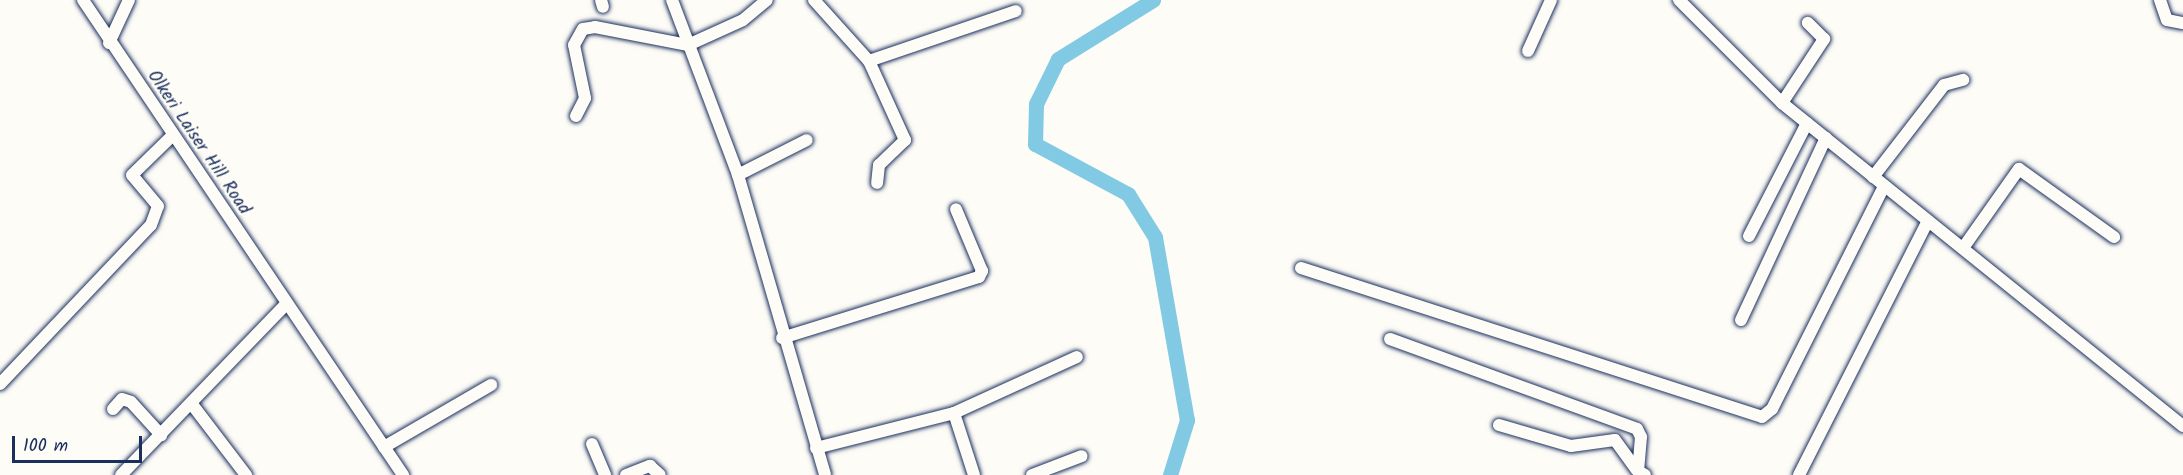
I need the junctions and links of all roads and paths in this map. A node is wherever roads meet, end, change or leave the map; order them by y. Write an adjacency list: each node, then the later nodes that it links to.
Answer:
1 (83, 0): 12 (street, Olkeri Laiser Hill Road)
2 (129, 0): 12 (street)
3 (672, 0): 13 (street)
4 (768, 0): 13 (street)
5 (814, 0): 15 (street)
6 (1551, 0): 14 (street)
7 (1679, 0): 17 (street)
8 (2160, 0): 11 (street)
9 (1016, 11): 15 (street)
10 (1808, 23): 17 (street)
11 (2183, 23)
12 (109, 43): 20 (street, Olkeri Laiser Hill Road)
13 (688, 45): 18 (street); 23 (street)
14 (1528, 51)
15 (869, 62): 25 (street)
16 (1963, 80): 24 (street)
17 (1782, 103): 19 (street)
18 (576, 117)
19 (1807, 123): 21 (street); 29 (street)
20 (171, 137): 33 (street, Olkeri Laiser Hill Road); 38 (street)
21 (1826, 138): 24 (street); 34 (street)
22 (807, 140): 23 (street)
23 (738, 175): 35 (street)
24 (1873, 177): 26 (street)
25 (877, 183)
26 (1884, 186): 28 (street); 32 (street)
27 (956, 209): 35 (street)
28 (1928, 221): 31 (street); 62 (street)
29 (1749, 236)
30 (2114, 237): 31 (street)
31 (1963, 248): 44 (street)
32 (1301, 268)
33 (286, 304): 40 (street); 47 (street, Olkeri Laiser Hill Road)
34 (1741, 320)
35 (782, 338): 48 (street)
36 (1390, 339): 51 (street)
37 (1077, 357): 42 (street)
38 (0, 384)
39 (490, 385): 47 (street)
40 (191, 403): 45 (street); 54 (street)
41 (113, 409): 45 (street)
42 (954, 413): 48 (street); 60 (street)
43 (1499, 425): 51 (street)
44 (2183, 426)
45 (161, 435): 50 (street)
46 (592, 444): 56 (street)
47 (384, 447): 55 (street, Olkeri Laiser Hill Road)
48 (816, 448): 59 (street)
49 (1082, 456): 61 (street)
50 (134, 464): 52 (street); 53 (street)
51 (1642, 473)
52 (121, 475)
53 (142, 475)
54 (246, 475)
55 (403, 475)
56 (605, 475)
57 (626, 475): 58 (street)
58 (660, 475)
59 (825, 475)
60 (974, 475)
61 (1032, 475)
62 (1799, 475)

